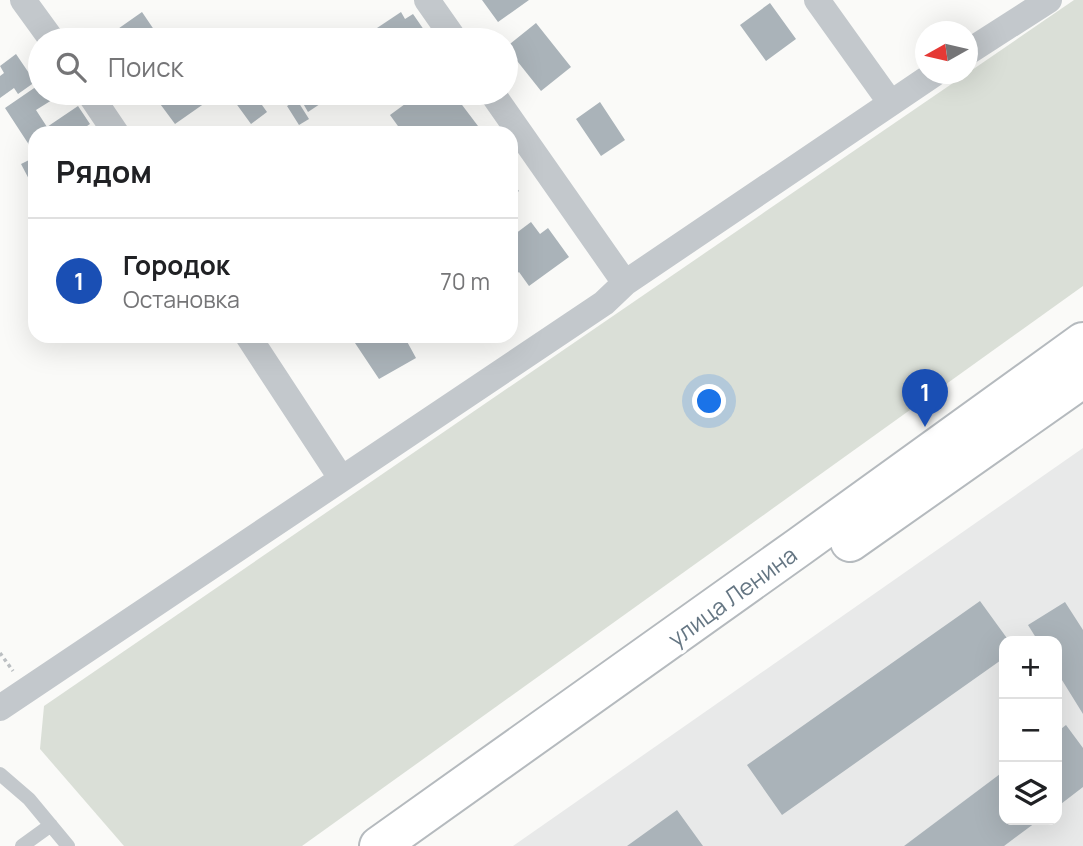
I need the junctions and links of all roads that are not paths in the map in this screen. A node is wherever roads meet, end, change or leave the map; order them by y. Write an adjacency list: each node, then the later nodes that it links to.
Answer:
1 (23, 0): 5 (street)
2 (427, 0): 6 (street)
3 (817, 0): 9 (street)
4 (1049, 0): 7 (street)
5 (43, 28)
6 (447, 28)
7 (978, 46)
8 (918, 84): 9 (street)
9 (890, 102): 15 (street)
10 (97, 105): 12 (street)
11 (500, 105): 13 (street)
12 (111, 126)
13 (515, 126)
14 (518, 130): 15 (street)
15 (625, 283): 19 (street)
16 (1083, 342): 25 (main road, улица Ленина)
17 (253, 343): 19 (street)
18 (1083, 377): 26 (main road, улица Ленина)
19 (341, 478): 20 (street)
20 (0, 708)
21 (0, 775): 22 (lane)
22 (51, 825): 23 (lane); 24 (lane)
23 (22, 846)
24 (68, 846)
25 (379, 846)
26 (415, 846)

